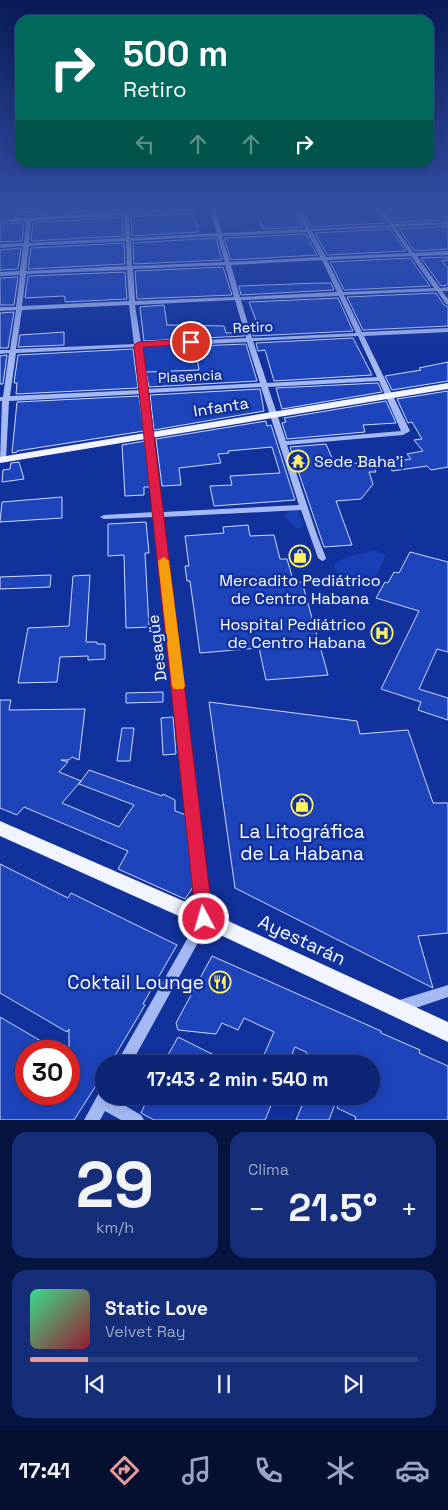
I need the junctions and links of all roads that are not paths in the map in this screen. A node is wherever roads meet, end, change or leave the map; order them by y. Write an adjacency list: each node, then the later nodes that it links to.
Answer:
1 (25, 260): 8 (street)
2 (129, 260): 7 (street, Desagüe)
3 (283, 260): 6 (street)
4 (325, 260): 12 (street)
5 (416, 260): 10 (street)
6 (228, 262): 7 (street); 13 (street)
7 (130, 268): 8 (street); 14 (street, Desagüe)
8 (23, 273): 9 (street); 16 (street)
9 (0, 274)
10 (438, 289): 11 (street); 12 (street); 15 (street)
11 (448, 289)
12 (340, 293): 13 (street); 19 (street)
13 (238, 297): 14 (street); 20 (street)
14 (132, 302): 16 (street); 21 (street, Desagüe)
15 (448, 303)
16 (19, 308): 17 (street); 22 (street)
17 (0, 309)
18 (448, 330): 19 (street, Retiro)
19 (360, 335): 20 (street, Retiro); 24 (street)
20 (249, 340): 21 (street, Retiro); 25 (street)
21 (138, 345): 22 (street, Retiro); 27 (street, Desagüe)
22 (12, 351): 23 (street, Retiro); 29 (street)
23 (0, 352)
24 (381, 379): 25 (street, Plasencia); 28 (street)
25 (265, 385): 27 (street, Plasencia); 30 (street)
26 (448, 386): 28 (main road, Infanta)
27 (144, 391): 29 (street, Plasencia); 31 (street, Desagüe)
28 (390, 395): 30 (main road, Infanta); 32 (street)
29 (3, 399): 33 (street)
30 (274, 415): 31 (main road, Infanta); 32 (street)
31 (150, 435): 33 (main road, Infanta); 35 (street, Desagüe)
32 (283, 443): 34 (street)
33 (1, 460)
34 (305, 507): 35 (street); 37 (street)
35 (158, 514): 36 (street); 39 (street, Desagüe)
36 (104, 517)
37 (322, 558)
38 (0, 828): 39 (main road, Ayestarán)
39 (204, 919): 41 (main road, Ayestarán); 43 (street)
40 (448, 991): 41 (street)
41 (398, 1008): 42 (main road, Ayestarán)
42 (448, 1032)
43 (128, 1055)
44 (101, 1105): 46 (street)
45 (113, 1105): 47 (street)
46 (92, 1120)
47 (136, 1120)

